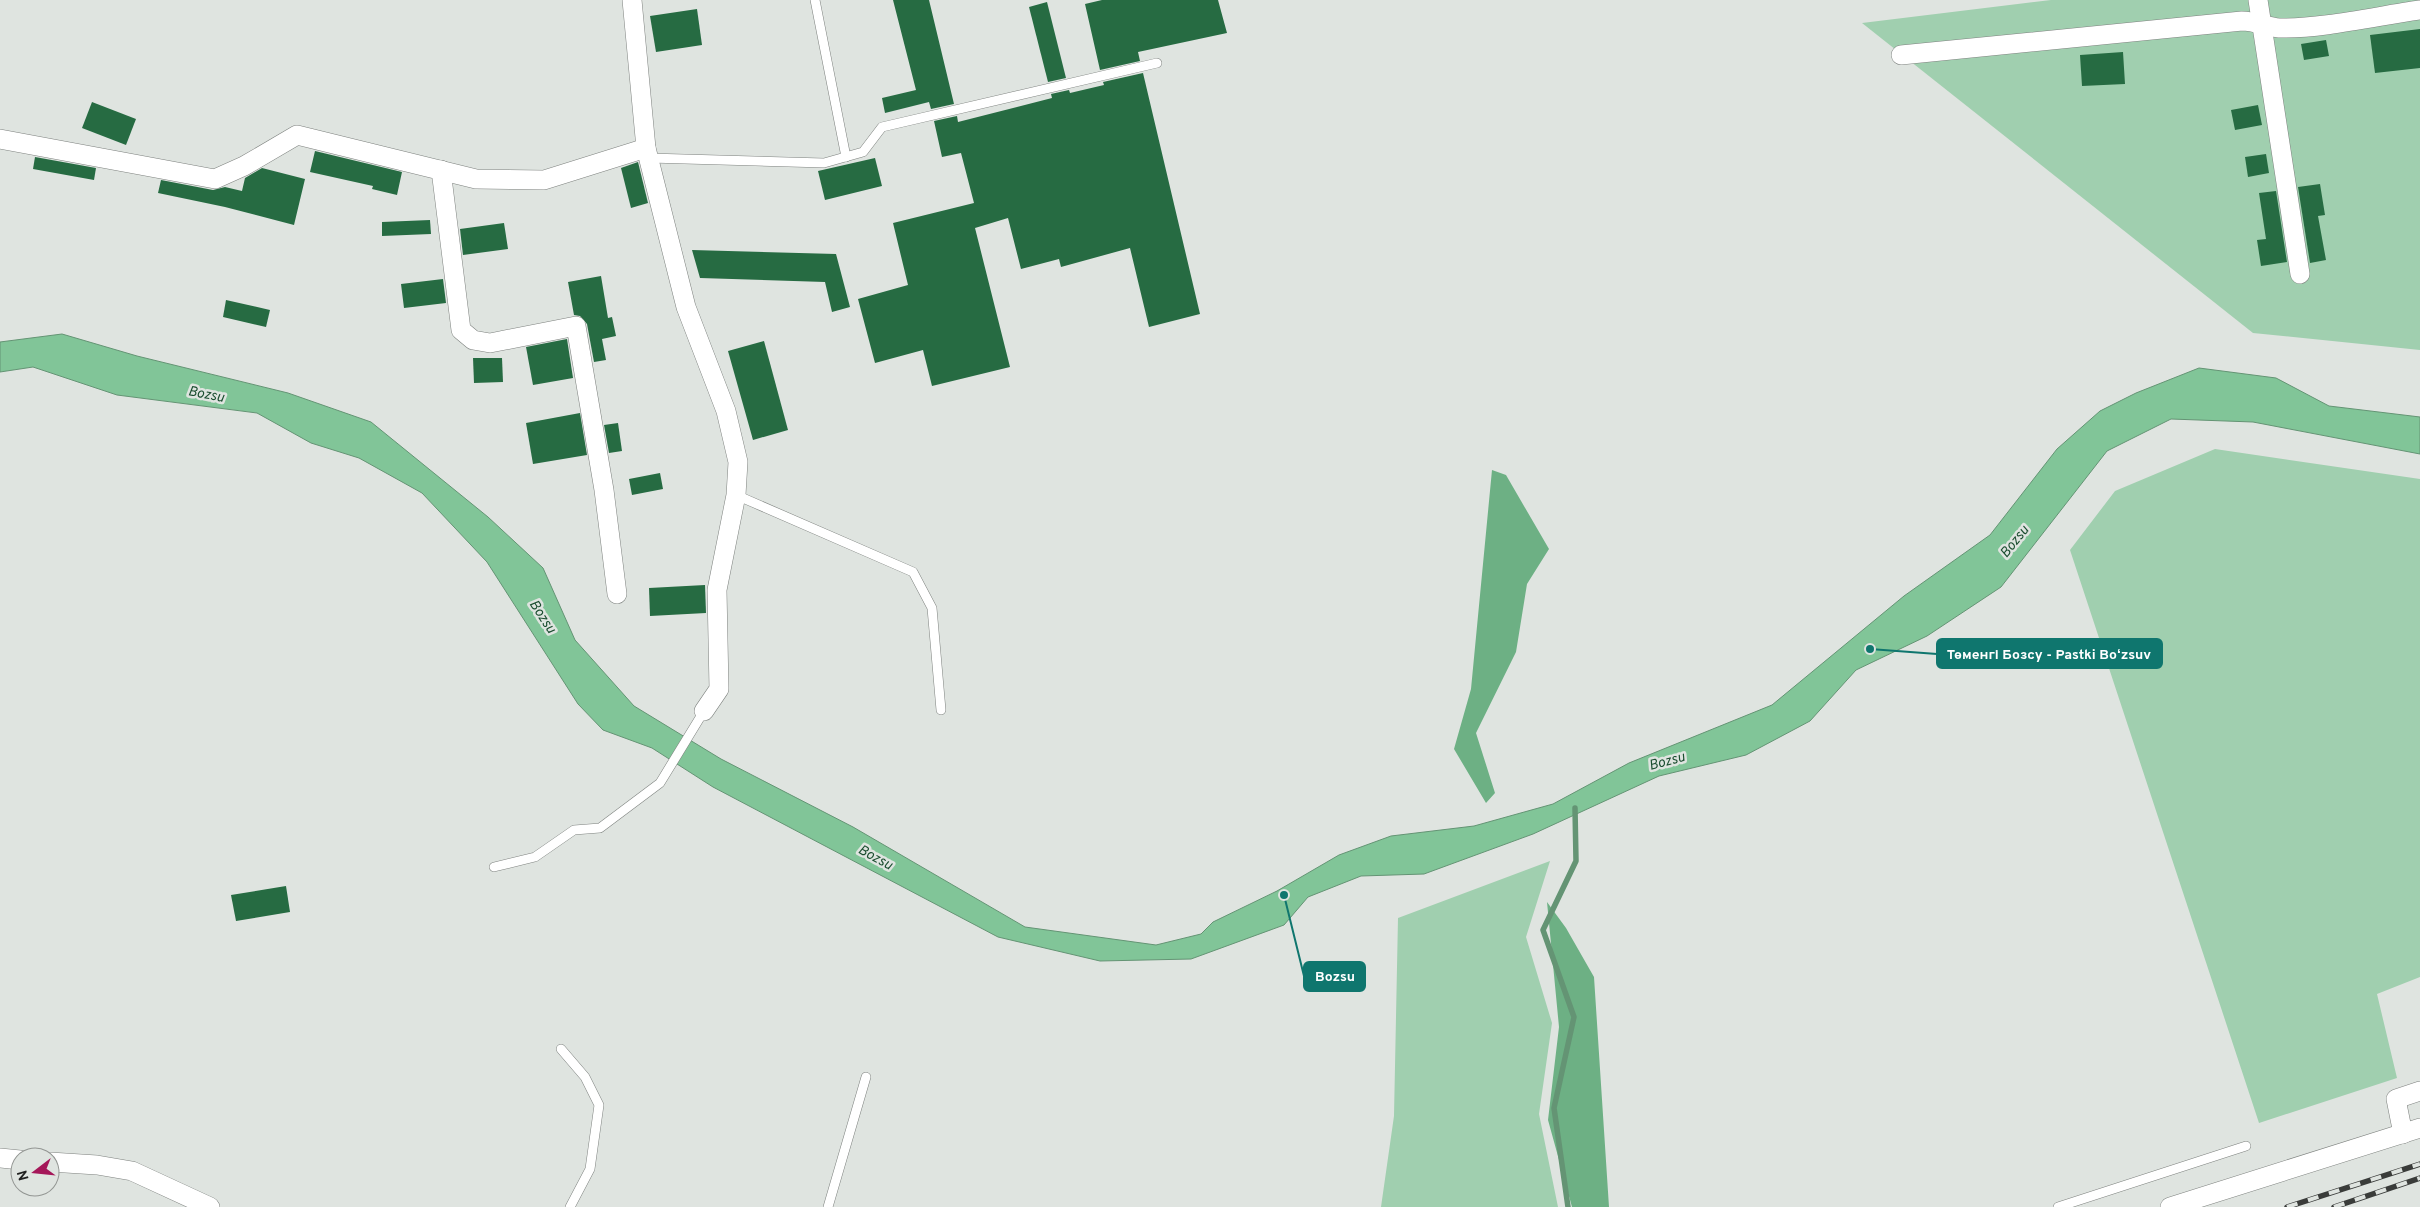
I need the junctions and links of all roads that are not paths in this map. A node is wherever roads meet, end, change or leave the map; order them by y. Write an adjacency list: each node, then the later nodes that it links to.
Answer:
1 (632, 0): 9 (street)
2 (815, 0): 10 (lane)
3 (2258, 0): 5 (street)
4 (2420, 10): 5 (street)
5 (2261, 23): 6 (street); 12 (street)
6 (1901, 55)
7 (1157, 63): 10 (lane)
8 (0, 139): 11 (street)
9 (647, 153): 10 (lane); 11 (street); 13 (street)
10 (846, 157)
11 (441, 170): 14 (street)
12 (2300, 274)
13 (736, 495): 15 (lane); 16 (street)
14 (617, 594)
15 (941, 710)
16 (704, 711): 17 (lane)
17 (494, 867)
18 (561, 1049): 25 (lane)
19 (866, 1077): 26 (lane)
20 (2420, 1091): 21 (street)
21 (2412, 1131): 28 (street)
22 (2246, 1146): 27 (lane)
23 (60, 1163): 24 (street)
24 (210, 1207)
25 (570, 1207)
26 (828, 1207)
27 (2058, 1207)
28 (2170, 1207)

